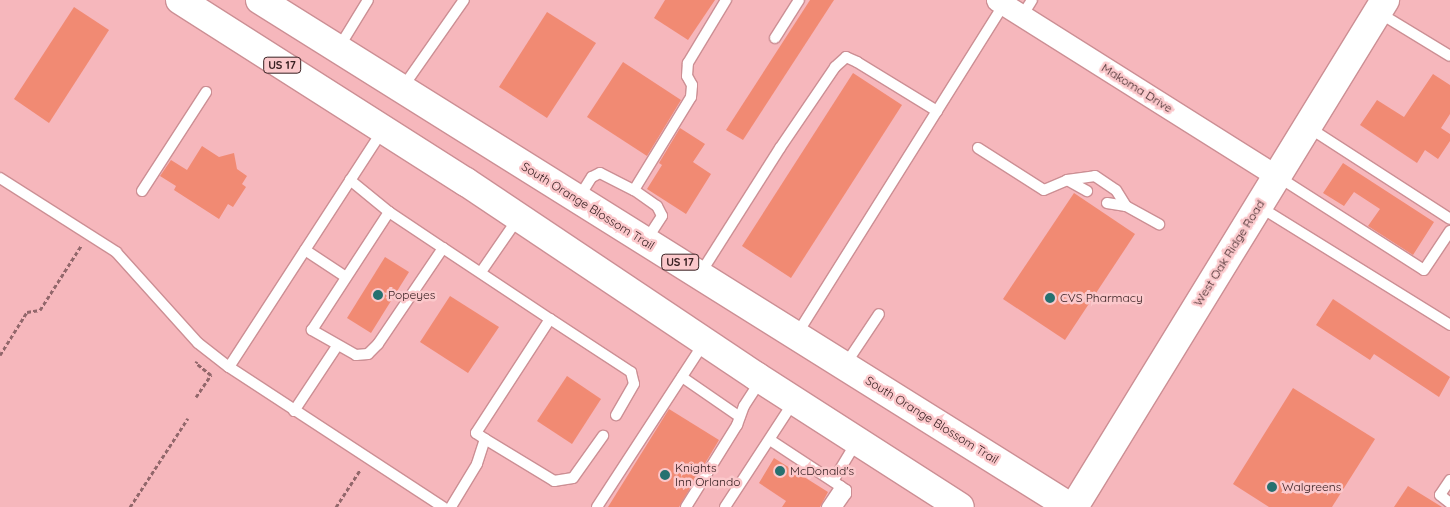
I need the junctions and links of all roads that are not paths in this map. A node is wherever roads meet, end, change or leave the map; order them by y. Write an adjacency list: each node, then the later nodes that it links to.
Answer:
1 (180, 0): 17 (main road, US 17)
2 (260, 0): 11 (main road, South Orange Blossom Trail / US 17)
3 (368, 0): 11 (lane)
4 (464, 0): 13 (lane)
5 (726, 0): 23 (lane)
6 (799, 0): 10 (lane)
7 (1000, 2): 9 (street, Makoma Drive); 15 (lane)
8 (1381, 6): 12 (lane); 16 (main road, West Oak Ridge Road)
9 (1027, 8): 19 (street, Makoma Drive)
10 (775, 38)
11 (338, 50): 13 (main road, South Orange Blossom Trail / US 17)
12 (1450, 56)
13 (401, 90): 26 (main road, South Orange Blossom Trail / US 17)
14 (206, 92): 25 (lane)
15 (937, 111): 39 (lane); 44 (lane)
16 (1307, 126): 19 (main road, West Oak Ridge Road); 32 (lane)
17 (383, 129): 21 (lane); 31 (main road, US 17)
18 (978, 148): 22 (lane)
19 (1277, 176): 29 (main road, West Oak Ridge Road); 34 (lane)
20 (0, 178): 48 (lane)
21 (350, 180): 30 (lane); 37 (lane)
22 (1067, 180): 24 (lane); 28 (lane)
23 (634, 190): 26 (lane); 35 (lane)
24 (1087, 191)
25 (142, 192)
26 (577, 200): 35 (main road, South Orange Blossom Trail / US 17)
27 (1107, 203): 28 (lane)
28 (1126, 206): 33 (lane)
29 (1258, 206): 43 (lane); 71 (main road, West Oak Ridge Road)
30 (389, 212): 36 (lane); 40 (lane)
31 (519, 217): 38 (lane); 45 (main road, US 17)
32 (1450, 219)
33 (1159, 224)
34 (1450, 231)
35 (646, 242): 39 (main road, South Orange Blossom Trail / US 17)
36 (443, 248): 38 (lane); 46 (lane)
37 (305, 250): 40 (lane); 48 (lane)
38 (480, 272): 42 (lane)
39 (700, 274): 44 (main road, South Orange Blossom Trail / US 17)
40 (346, 277): 46 (lane)
41 (878, 314): 47 (lane)
42 (550, 319): 53 (lane); 56 (lane)
43 (1450, 325)
44 (797, 334): 47 (main road, South Orange Blossom Trail / US 17)
45 (705, 342): 49 (lane); 50 (main road, US 17)
46 (337, 346): 52 (lane)
47 (845, 365): 70 (main road, South Orange Blossom Trail / US 17)
48 (229, 367): 52 (lane)
49 (682, 376): 54 (lane); 64 (lane)
50 (761, 380): 51 (main road, US 17); 54 (lane)
51 (794, 401): 57 (lane); 58 (main road, US 17)
52 (294, 411): 62 (lane)
53 (616, 415)
54 (740, 417): 65 (lane)
55 (603, 436): 56 (lane)
56 (484, 439): 63 (lane)
57 (770, 440): 60 (lane); 66 (lane)
58 (858, 441): 60 (lane); 69 (main road, US 17)
59 (1450, 480): 61 (lane)
60 (837, 483): 67 (lane); 68 (lane)
61 (1450, 503)
62 (443, 507)
63 (451, 507)
64 (597, 507)
65 (686, 507)
66 (725, 507)
67 (827, 507)
68 (837, 507)
69 (960, 507)
70 (1070, 507)
71 (1074, 507)

